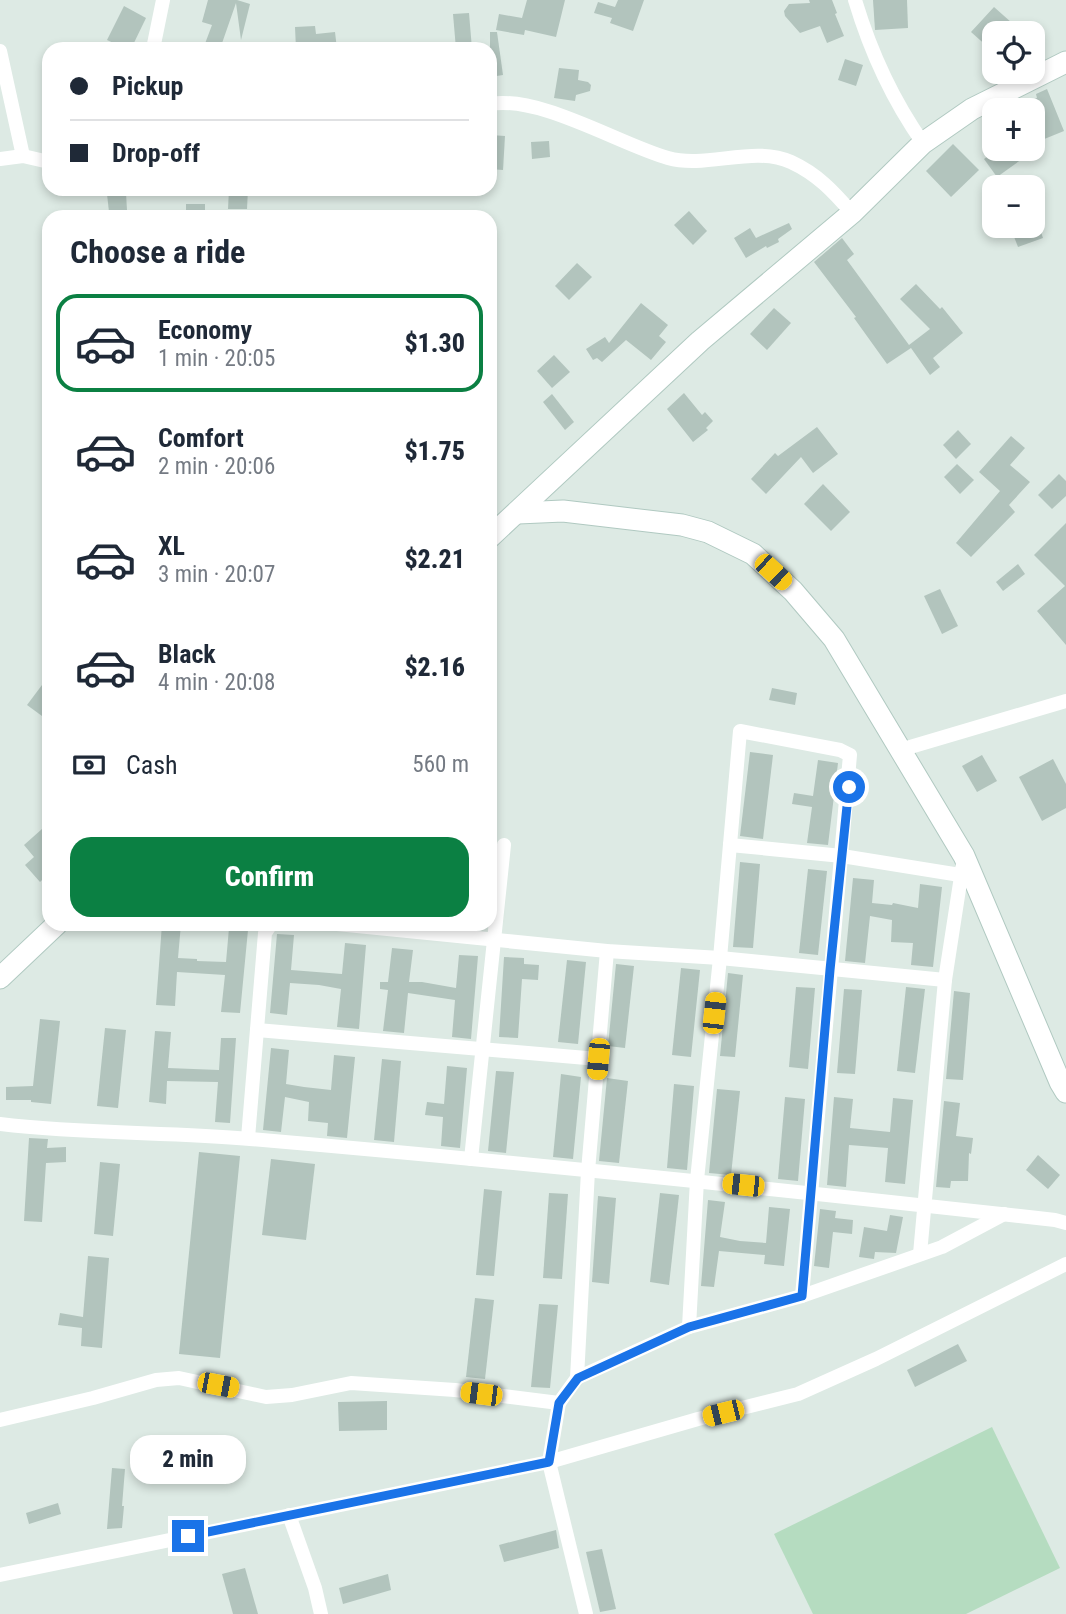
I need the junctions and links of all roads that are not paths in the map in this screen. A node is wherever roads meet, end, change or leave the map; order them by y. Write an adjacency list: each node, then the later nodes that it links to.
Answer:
1 (163, 0): 3 (street)
2 (855, 0): 7 (street)
3 (154, 42)
4 (0, 51): 8 (street)
5 (1066, 62): 7 (street)
6 (497, 103): 11 (street)
7 (923, 143): 11 (street)
8 (23, 156): 9 (street); 10 (street)
9 (0, 159)
10 (42, 160)
11 (852, 213): 12 (street)
12 (518, 513): 13 (street); 15 (street)
13 (497, 531)
14 (1066, 701): 15 (street)
15 (900, 750): 19 (street)
16 (504, 845): 20 (street)
17 (730, 845): 18 (street); 18 (street); 27 (street)
18 (842, 856): 19 (street); 28 (street)
19 (962, 865): 30 (street); 34 (street)
20 (497, 905)
21 (50, 931): 29 (street)
22 (266, 931): 31 (street)
23 (405, 931): 25 (street)
24 (494, 931): 25 (street)
25 (493, 940): 26 (street); 32 (street)
26 (607, 951): 27 (street); 33 (street)
27 (720, 958): 28 (street); 39 (street)
28 (830, 970): 30 (street); 40 (street)
29 (0, 978)
30 (945, 981): 41 (street)
31 (257, 1030): 32 (street); 36 (street)
32 (482, 1047): 33 (street); 37 (street)
33 (598, 1059): 38 (street)
34 (1066, 1092)
35 (0, 1124): 36 (street)
36 (248, 1139): 37 (street)
37 (471, 1159): 38 (street)
38 (588, 1171): 39 (street); 48 (street)
39 (696, 1180): 40 (street); 47 (street)
40 (812, 1193): 41 (street); 46 (street)
41 (924, 1205): 42 (street); 44 (street)
42 (1004, 1214): 43 (street); 44 (street)
43 (1066, 1223)
44 (920, 1254): 46 (street)
45 (1066, 1264): 51 (street)
46 (802, 1296): 47 (street)
47 (689, 1327): 48 (street)
48 (578, 1378): 49 (street)
49 (559, 1403): 50 (street); 51 (street)
50 (0, 1420)
51 (549, 1462): 52 (street); 55 (street)
52 (289, 1515): 53 (street); 54 (street)
53 (0, 1575)
54 (321, 1614)
55 (586, 1614)

